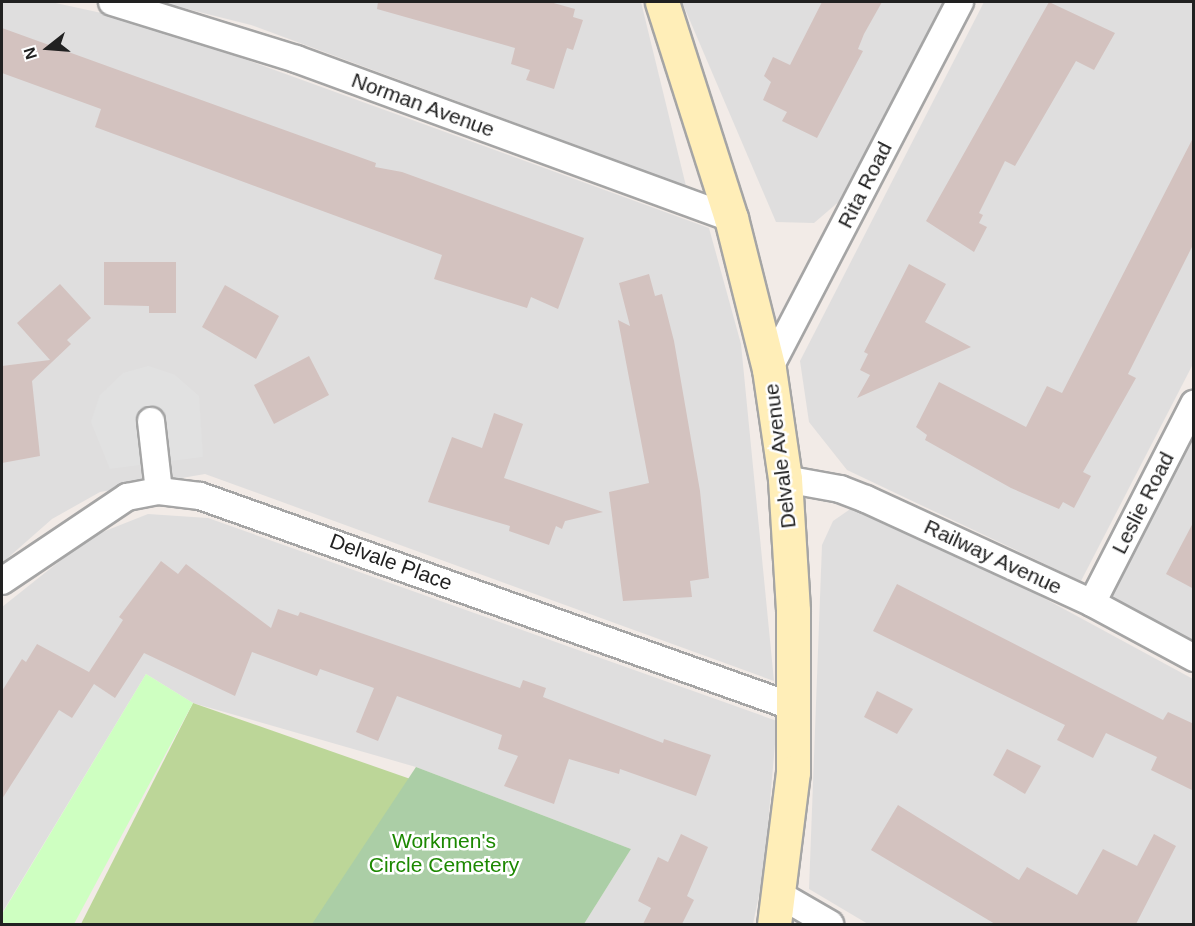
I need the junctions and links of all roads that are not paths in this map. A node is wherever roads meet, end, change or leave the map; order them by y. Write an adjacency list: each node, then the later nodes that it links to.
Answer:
1 (112, 2): 4 (street, Norman Avenue)
2 (662, 2): 4 (street, Delvale Avenue)
3 (960, 2): 5 (street, Rita Road)
4 (731, 218): 5 (street, Delvale Avenue)
5 (769, 369): 8 (street, Delvale Avenue)
6 (1194, 404): 11 (street, Leslie Road)
7 (151, 421): 9 (street)
8 (785, 478): 11 (street, Railway Avenue); 13 (street, Delvale Avenue)
9 (159, 491): 10 (street, Delvale Place); 13 (street, Delvale Place)
10 (2, 581)
11 (1092, 603): 12 (street, Railway Avenue)
12 (1194, 658)
13 (794, 707): 14 (street, Delvale Avenue)
14 (777, 910): 15 (street)
15 (830, 924)

